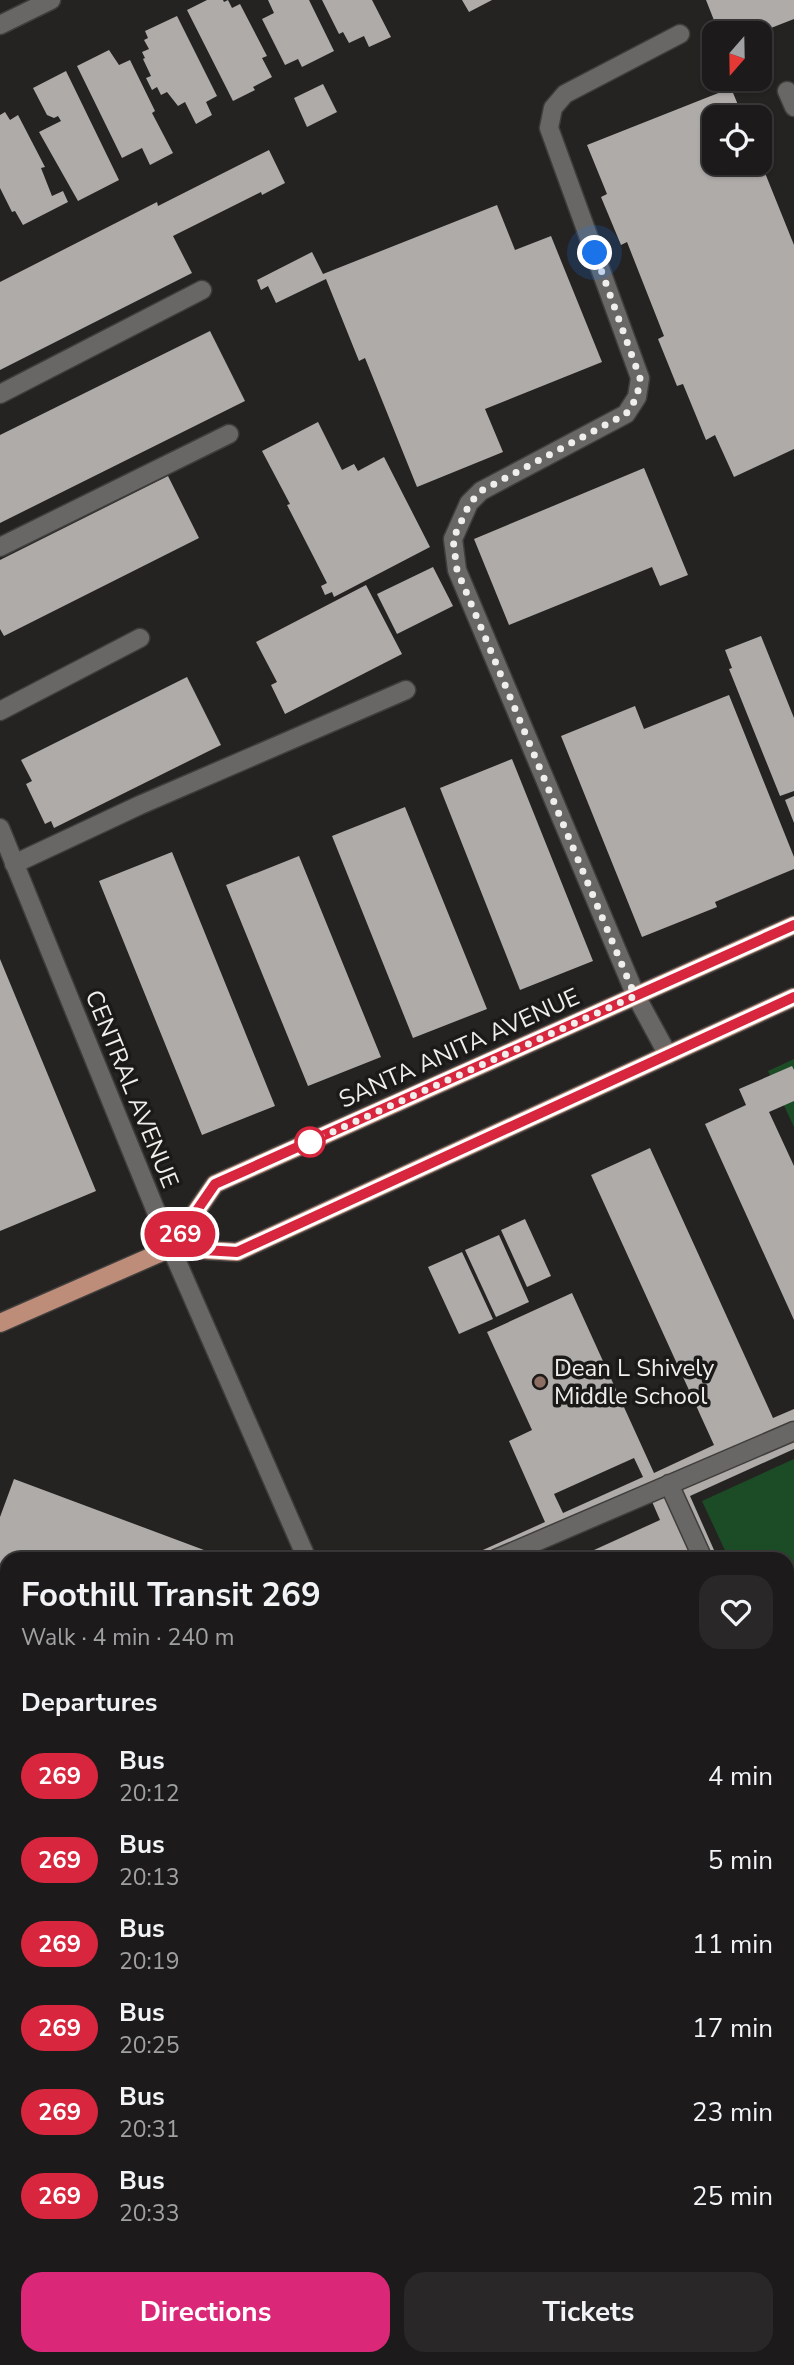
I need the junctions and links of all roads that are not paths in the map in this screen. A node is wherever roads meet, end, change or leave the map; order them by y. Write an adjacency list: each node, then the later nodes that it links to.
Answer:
1 (51, 0): 2 (street)
2 (0, 25)
3 (680, 34): 14 (street)
4 (202, 289): 5 (street)
5 (0, 394)
6 (229, 434): 7 (street)
7 (0, 547)
8 (140, 638): 10 (street)
9 (407, 690): 12 (street)
10 (0, 711)
11 (0, 828): 12 (street, CENTRAL AVENUE)
12 (15, 864): 17 (street, CENTRAL AVENUE)
13 (794, 925): 14 (main road, SANTA ANITA AVENUE)
14 (635, 996): 16 (street); 17 (main road, SANTA ANITA AVENUE)
15 (794, 997): 16 (main road)
16 (668, 1055): 17 (main road)
17 (171, 1248): 18 (main road); 21 (street, CENTRAL AVENUE)
18 (0, 1323)
19 (794, 1431): 20 (street)
20 (668, 1484): 22 (street); 23 (street)
21 (304, 1552)
22 (512, 1552)
23 (700, 1552)

